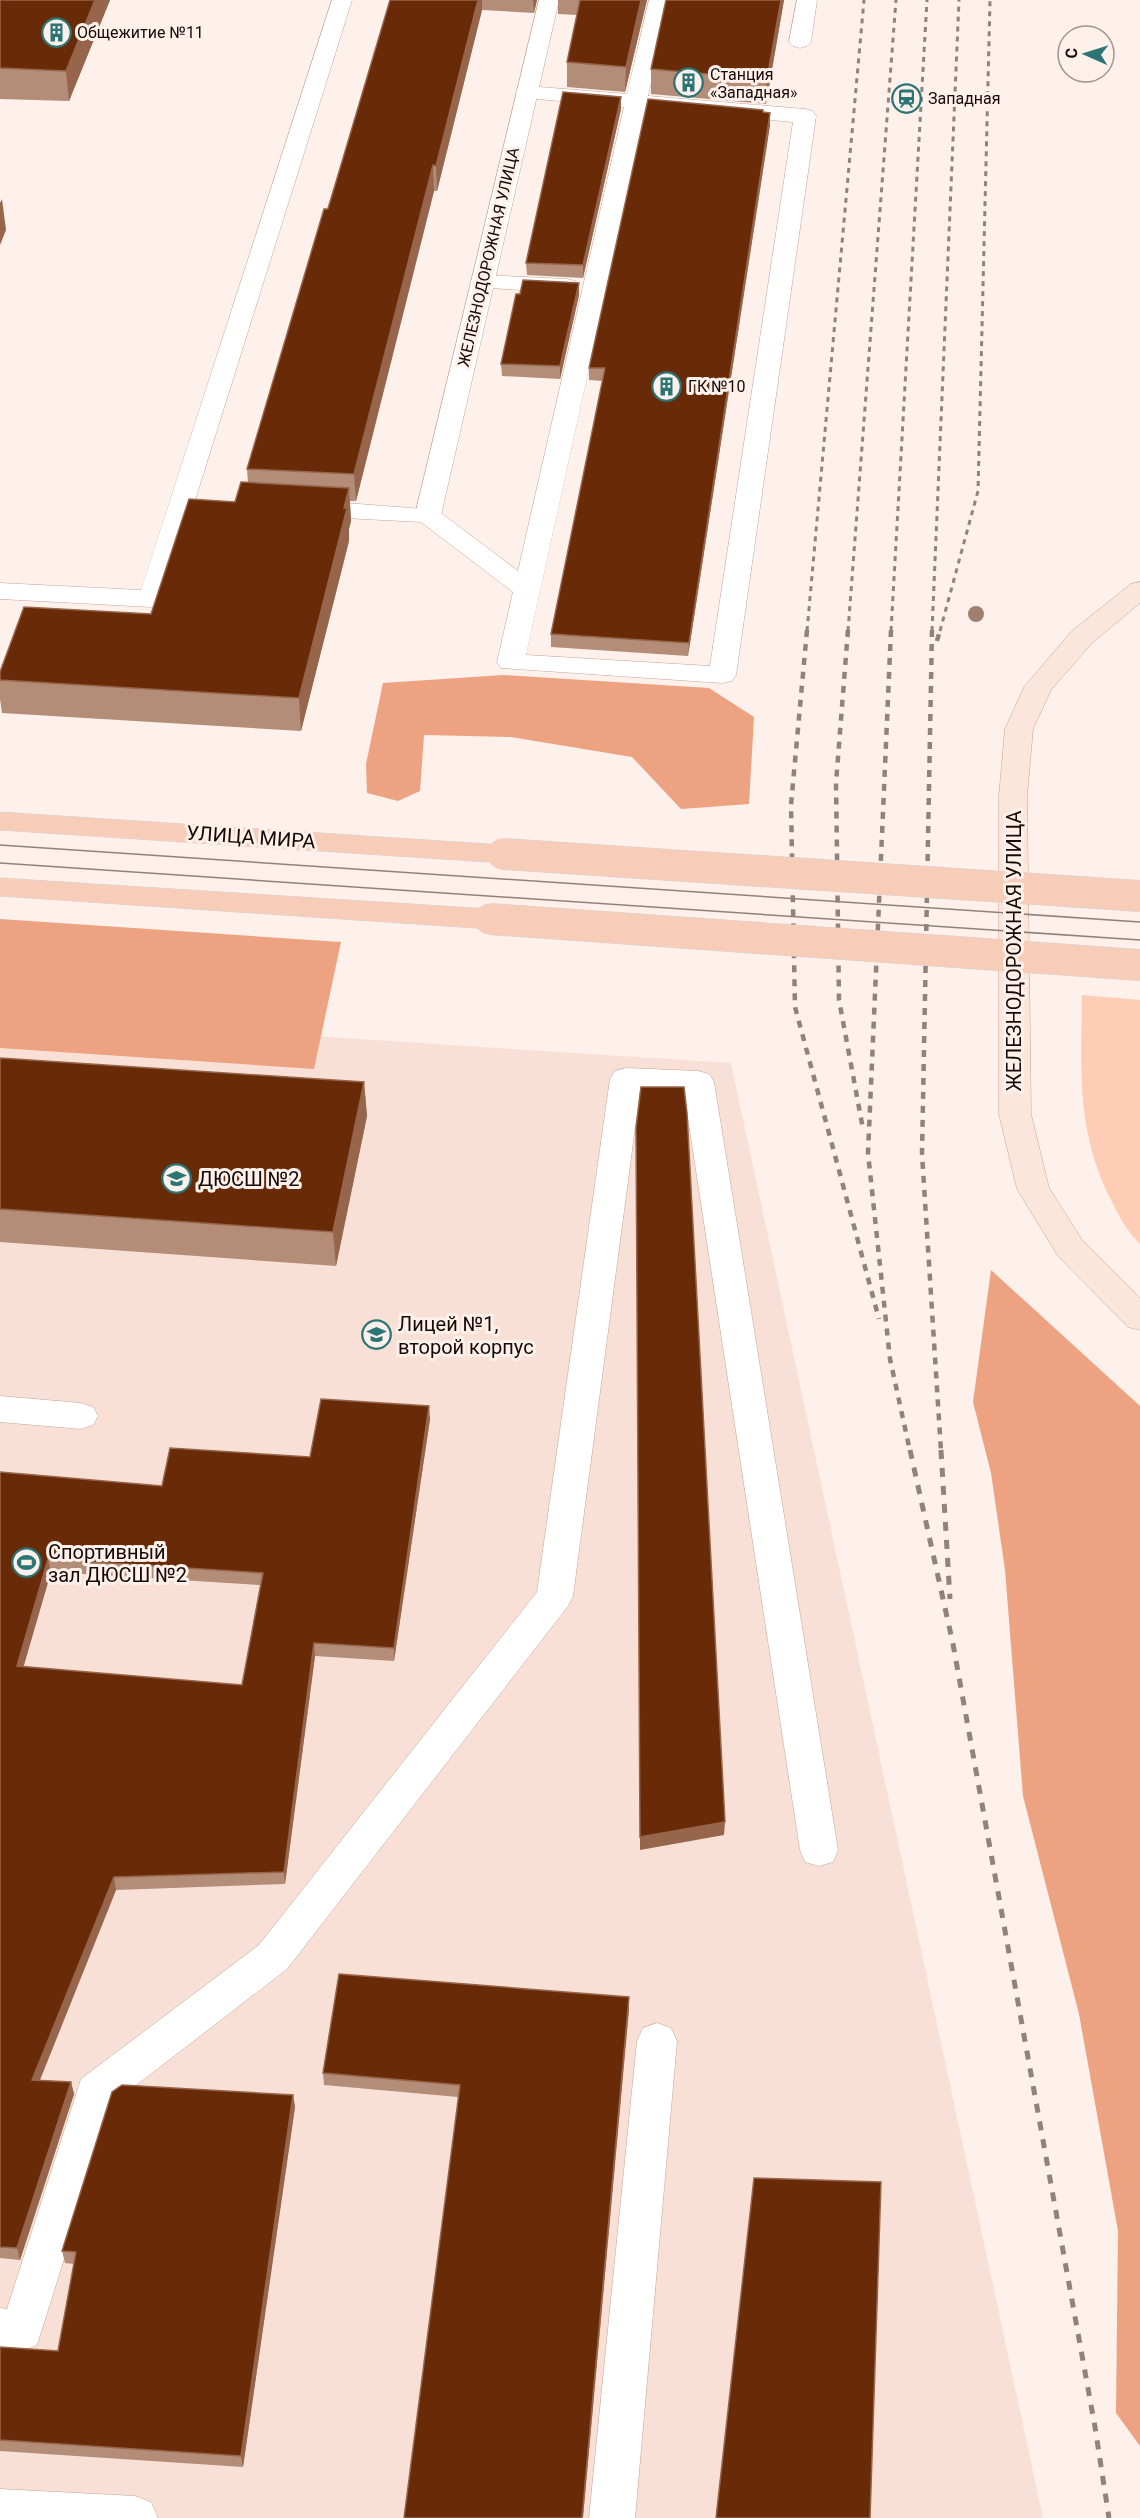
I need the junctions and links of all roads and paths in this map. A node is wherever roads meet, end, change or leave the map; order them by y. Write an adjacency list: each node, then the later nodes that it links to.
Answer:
1 (342, 0): 14 (street)
2 (549, 0): 6 (street, ЖЕЛЕЗНОДОРОЖНАЯ УЛИЦА)
3 (659, 0): 7 (street)
4 (807, 0): 5 (street)
5 (800, 42)
6 (527, 92): 7 (street); 8 (street, ЖЕЛЕЗНОДОРОЖНАЯ УЛИЦА)
7 (635, 103): 9 (street); 12 (street)
8 (482, 282): 9 (street); 11 (street, ЖЕЛЕЗНОДОРОЖНАЯ УЛИЦА)
9 (594, 287): 12 (street)
10 (287, 507): 11 (street)
11 (428, 515): 12 (street)
12 (526, 589)
13 (1140, 590): 16 (main road, ЖЕЛЕЗНОДОРОЖНАЯ УЛИЦА)
14 (0, 591)
15 (1140, 602): 16 (main road)
16 (1082, 637): 21 (main road, ЖЕЛЕЗНОДОРОЖНАЯ УЛИЦА)
17 (0, 821): 19 (main road, УЛИЦА МИРА, bridge)
18 (0, 887): 20 (main road, bridge)
19 (1140, 896)
20 (1140, 965)
21 (1140, 1318)
22 (0, 1409): 23 (street)
23 (81, 1416)
24 (819, 1850): 26 (street)
25 (657, 2041): 29 (street)
26 (0, 2329)
27 (0, 2511): 28 (street)
28 (135, 2518)
29 (612, 2518)

